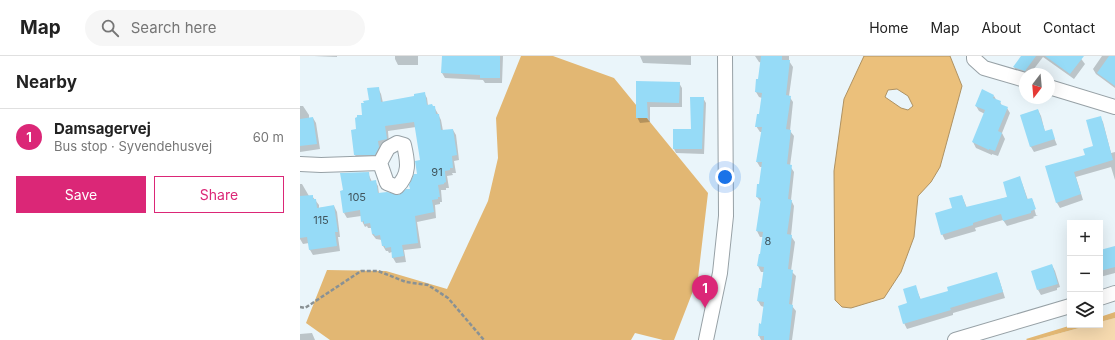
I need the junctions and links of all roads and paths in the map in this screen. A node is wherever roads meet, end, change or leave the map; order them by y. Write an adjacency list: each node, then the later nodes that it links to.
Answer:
1 (725, 56): 13 (street)
2 (974, 56): 3 (street)
3 (1019, 78)
4 (1055, 89): 5 (street)
5 (1115, 107)
6 (380, 163): 7 (street)
7 (300, 164)
8 (1115, 293): 9 (street)
9 (1103, 297)
10 (300, 307): 12 (path)
11 (1067, 307): 14 (street)
12 (484, 340)
13 (706, 340)
14 (955, 340)

